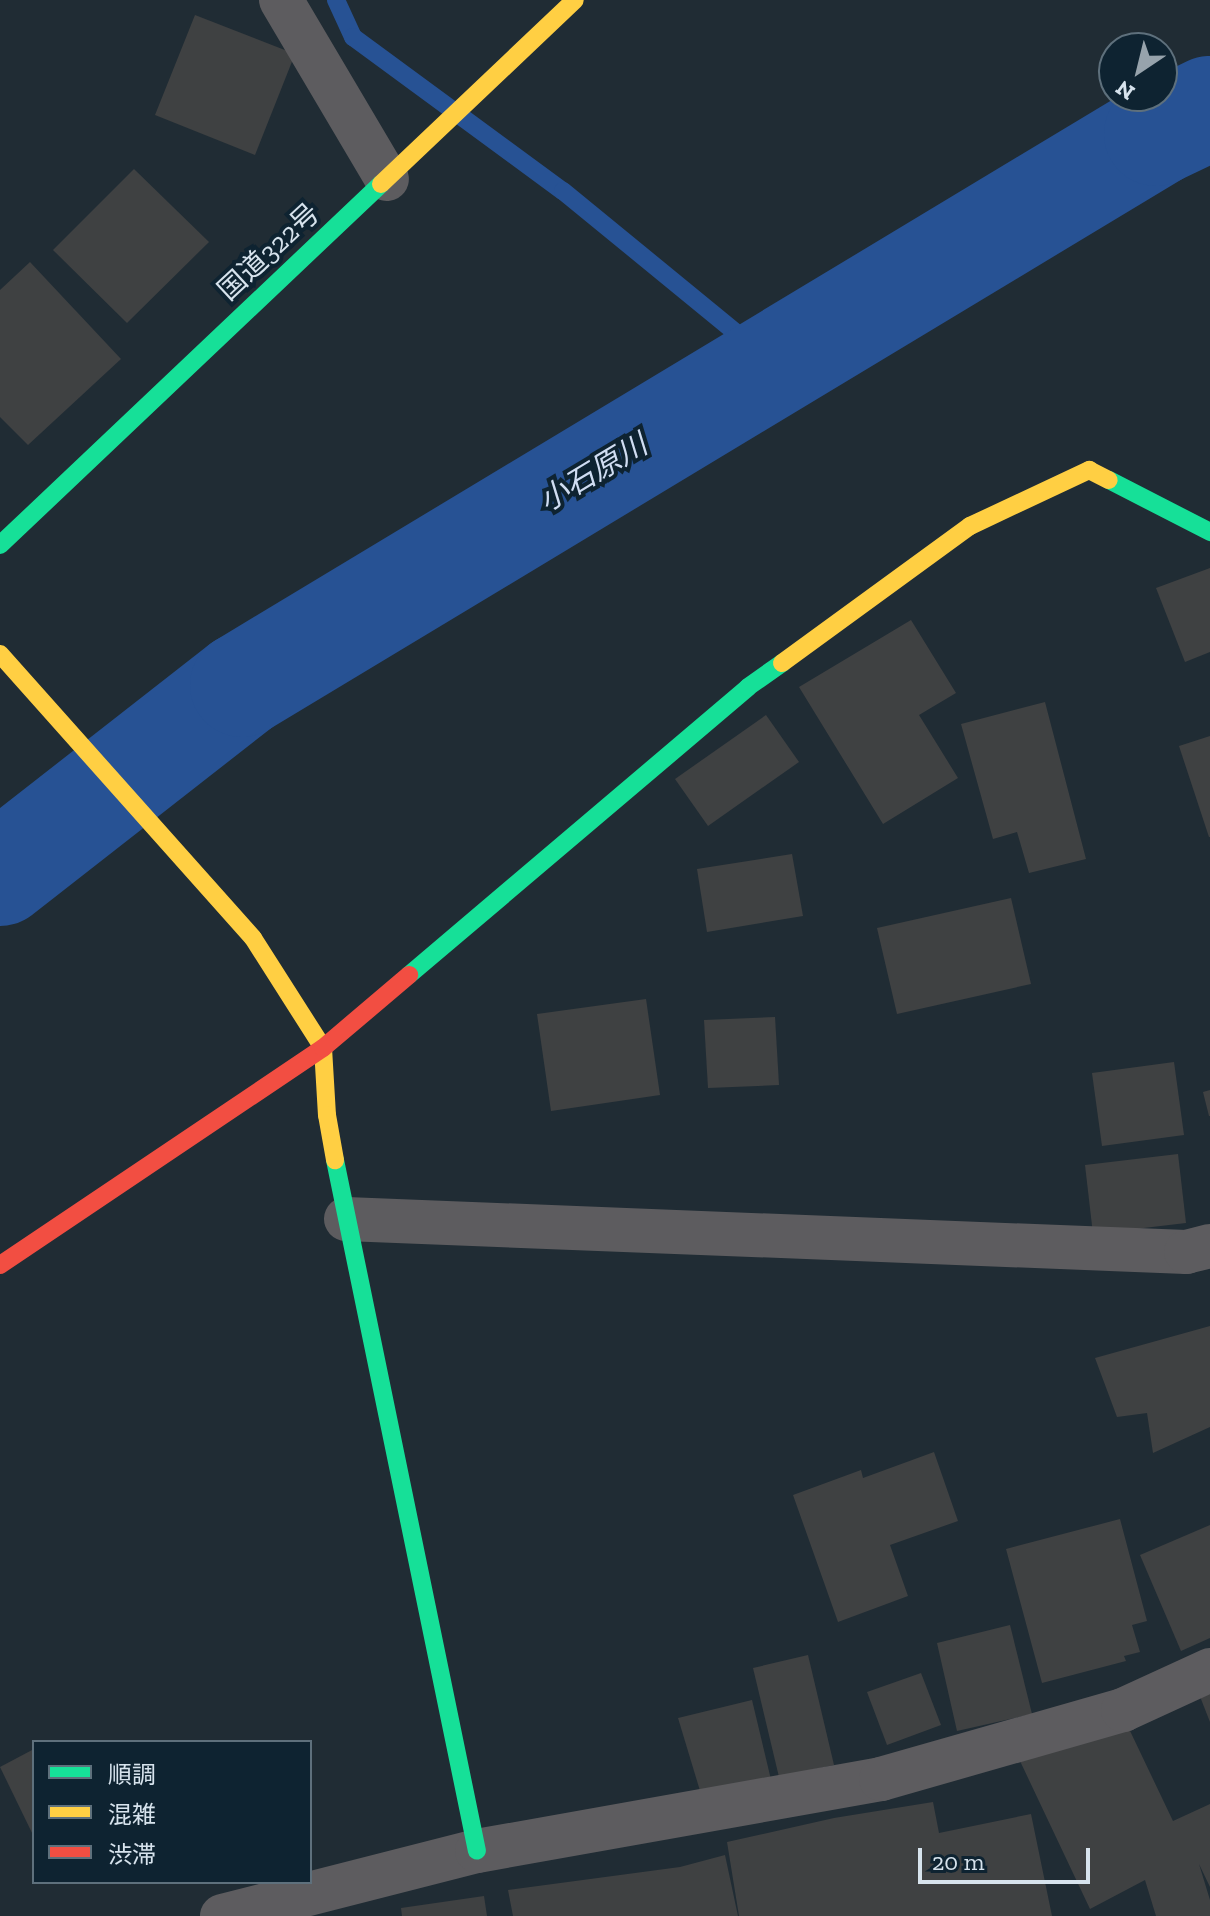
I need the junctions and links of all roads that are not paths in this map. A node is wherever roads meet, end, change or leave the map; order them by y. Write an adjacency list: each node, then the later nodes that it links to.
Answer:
1 (281, 0): 3 (street)
2 (575, 0): 3 (main road, 国道322号)
3 (387, 179): 5 (main road, 国道322号)
4 (1210, 532): 7 (main road)
5 (0, 545)
6 (0, 654): 7 (main road)
7 (323, 1048): 8 (main road); 10 (main road)
8 (346, 1219): 9 (street); 12 (main road)
9 (1210, 1246)
10 (0, 1265)
11 (1210, 1670): 12 (street)
12 (477, 1851): 13 (street)
13 (222, 1916)

